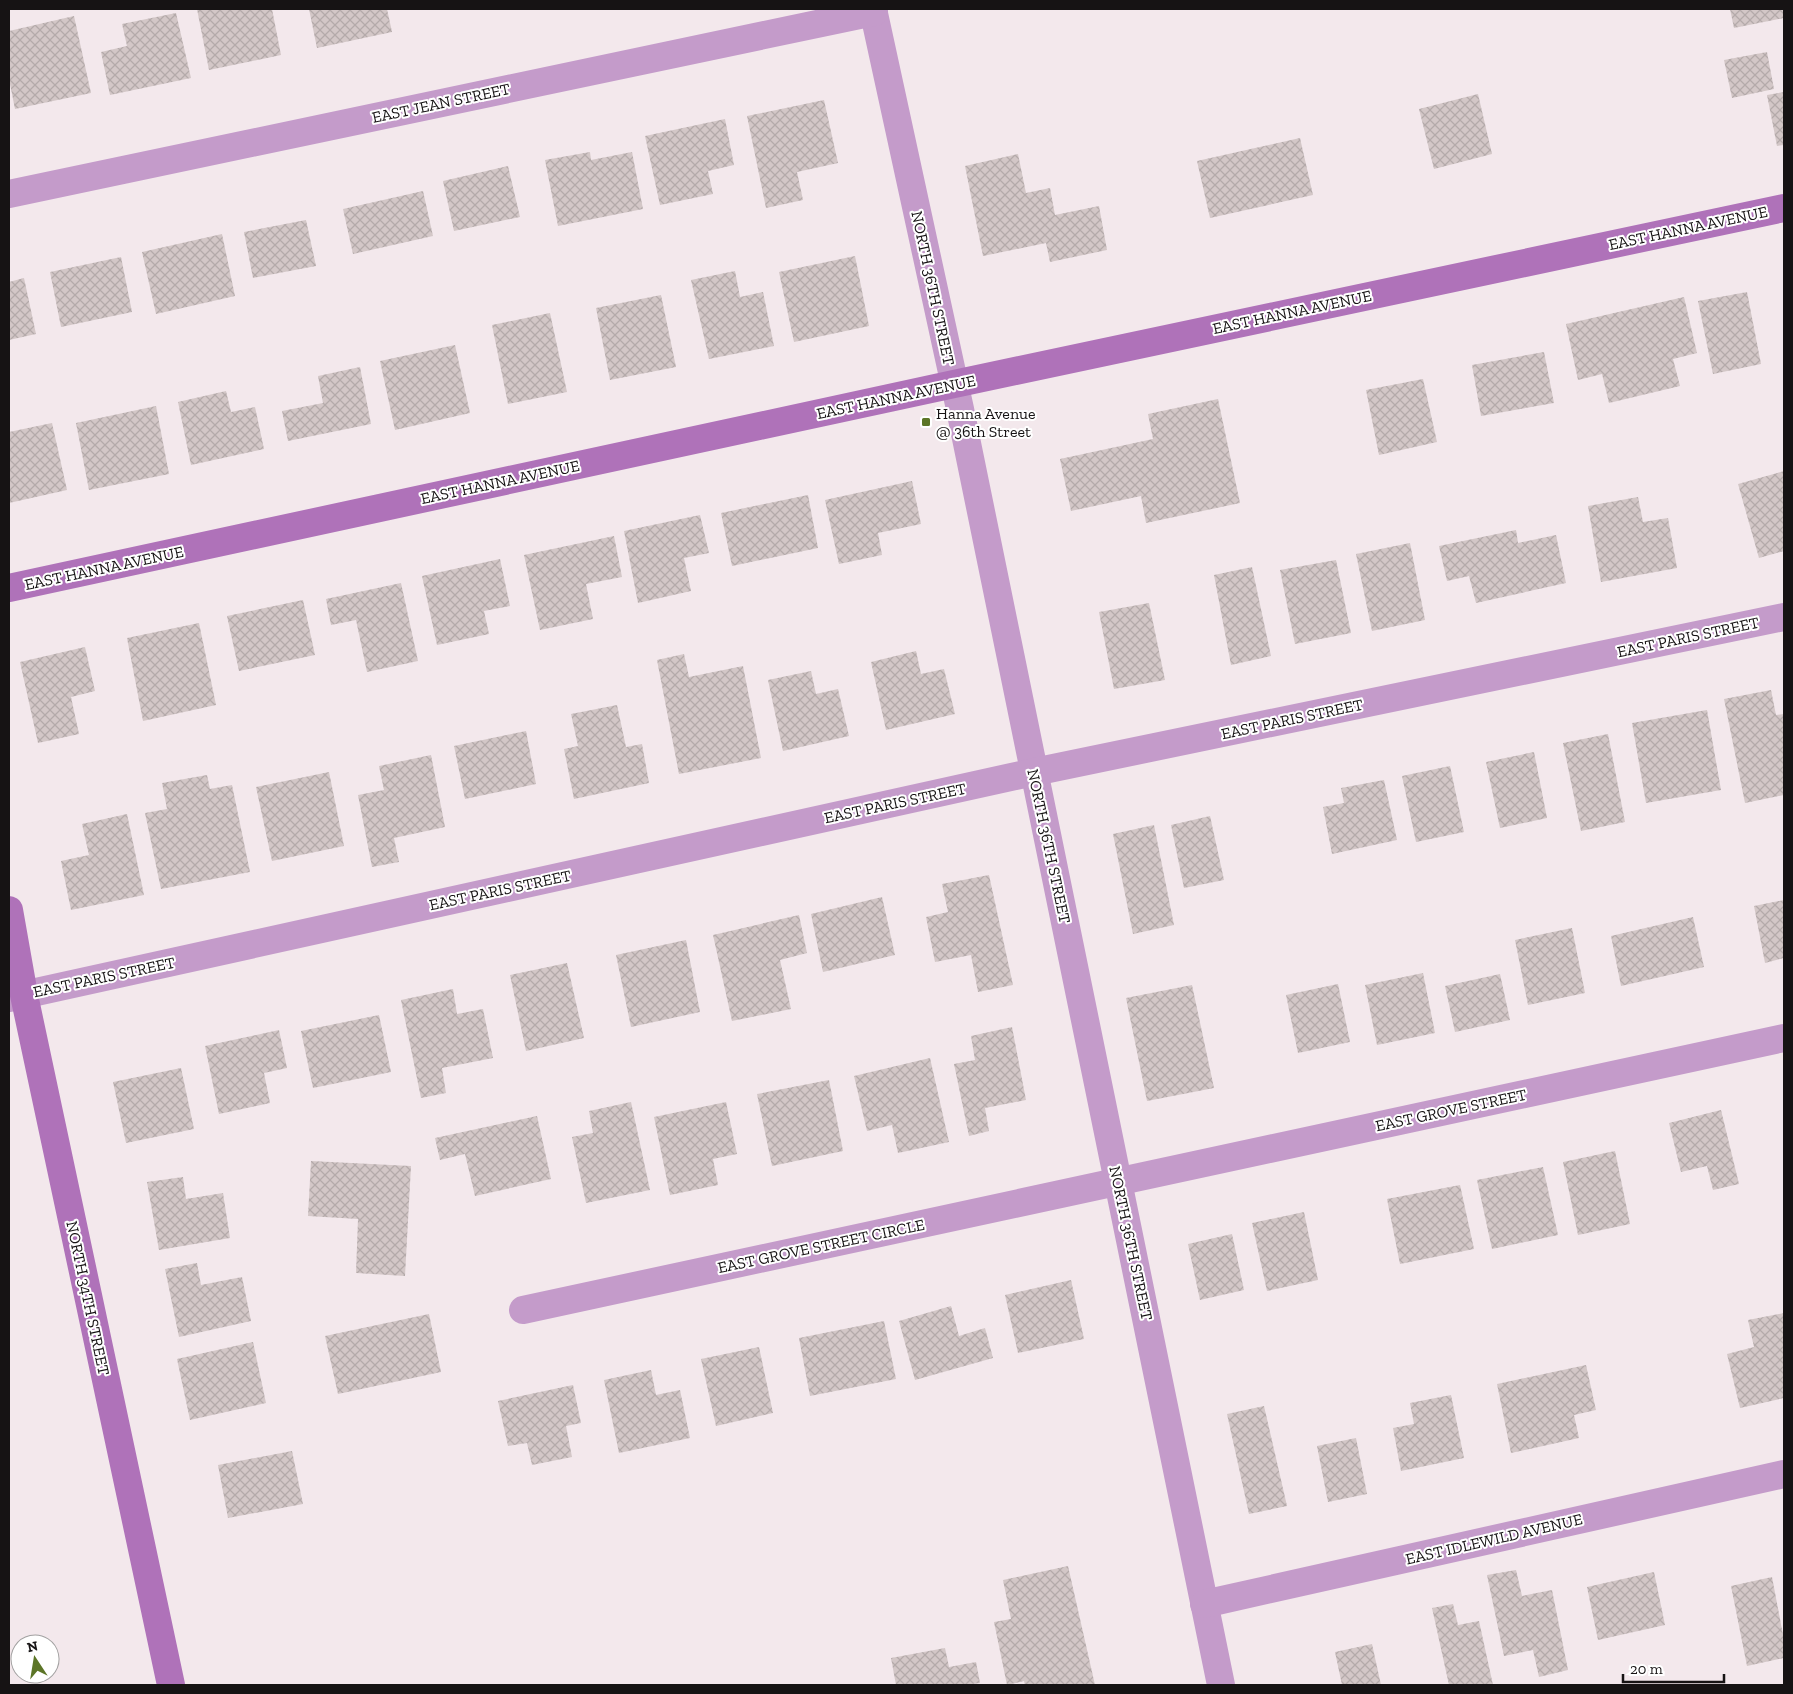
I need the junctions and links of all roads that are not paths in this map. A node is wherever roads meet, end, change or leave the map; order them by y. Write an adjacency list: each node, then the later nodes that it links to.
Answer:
1 (873, 10): 2 (street, EAST JEAN STREET); 4 (street, NORTH 36TH STREET)
2 (9, 194)
3 (1784, 208): 4 (street, EAST HANNA AVENUE)
4 (954, 384): 5 (street, EAST HANNA AVENUE); 7 (street, NORTH 36TH STREET)
5 (9, 588)
6 (1784, 617): 7 (street, EAST PARIS STREET)
7 (1034, 772): 9 (street, EAST PARIS STREET); 11 (street, NORTH 36TH STREET)
8 (9, 910): 9 (street, NORTH 34TH STREET)
9 (16, 997): 15 (street, NORTH 34TH STREET)
10 (1784, 1038): 11 (street, EAST GROVE STREET)
11 (1118, 1182): 12 (street, EAST GROVE STREET CIRCLE); 14 (street, NORTH 36TH STREET)
12 (523, 1310)
13 (1784, 1474): 14 (street, EAST IDLEWILD AVENUE)
14 (1204, 1604): 16 (street, NORTH 36TH STREET)
15 (171, 1685)
16 (1221, 1685)

